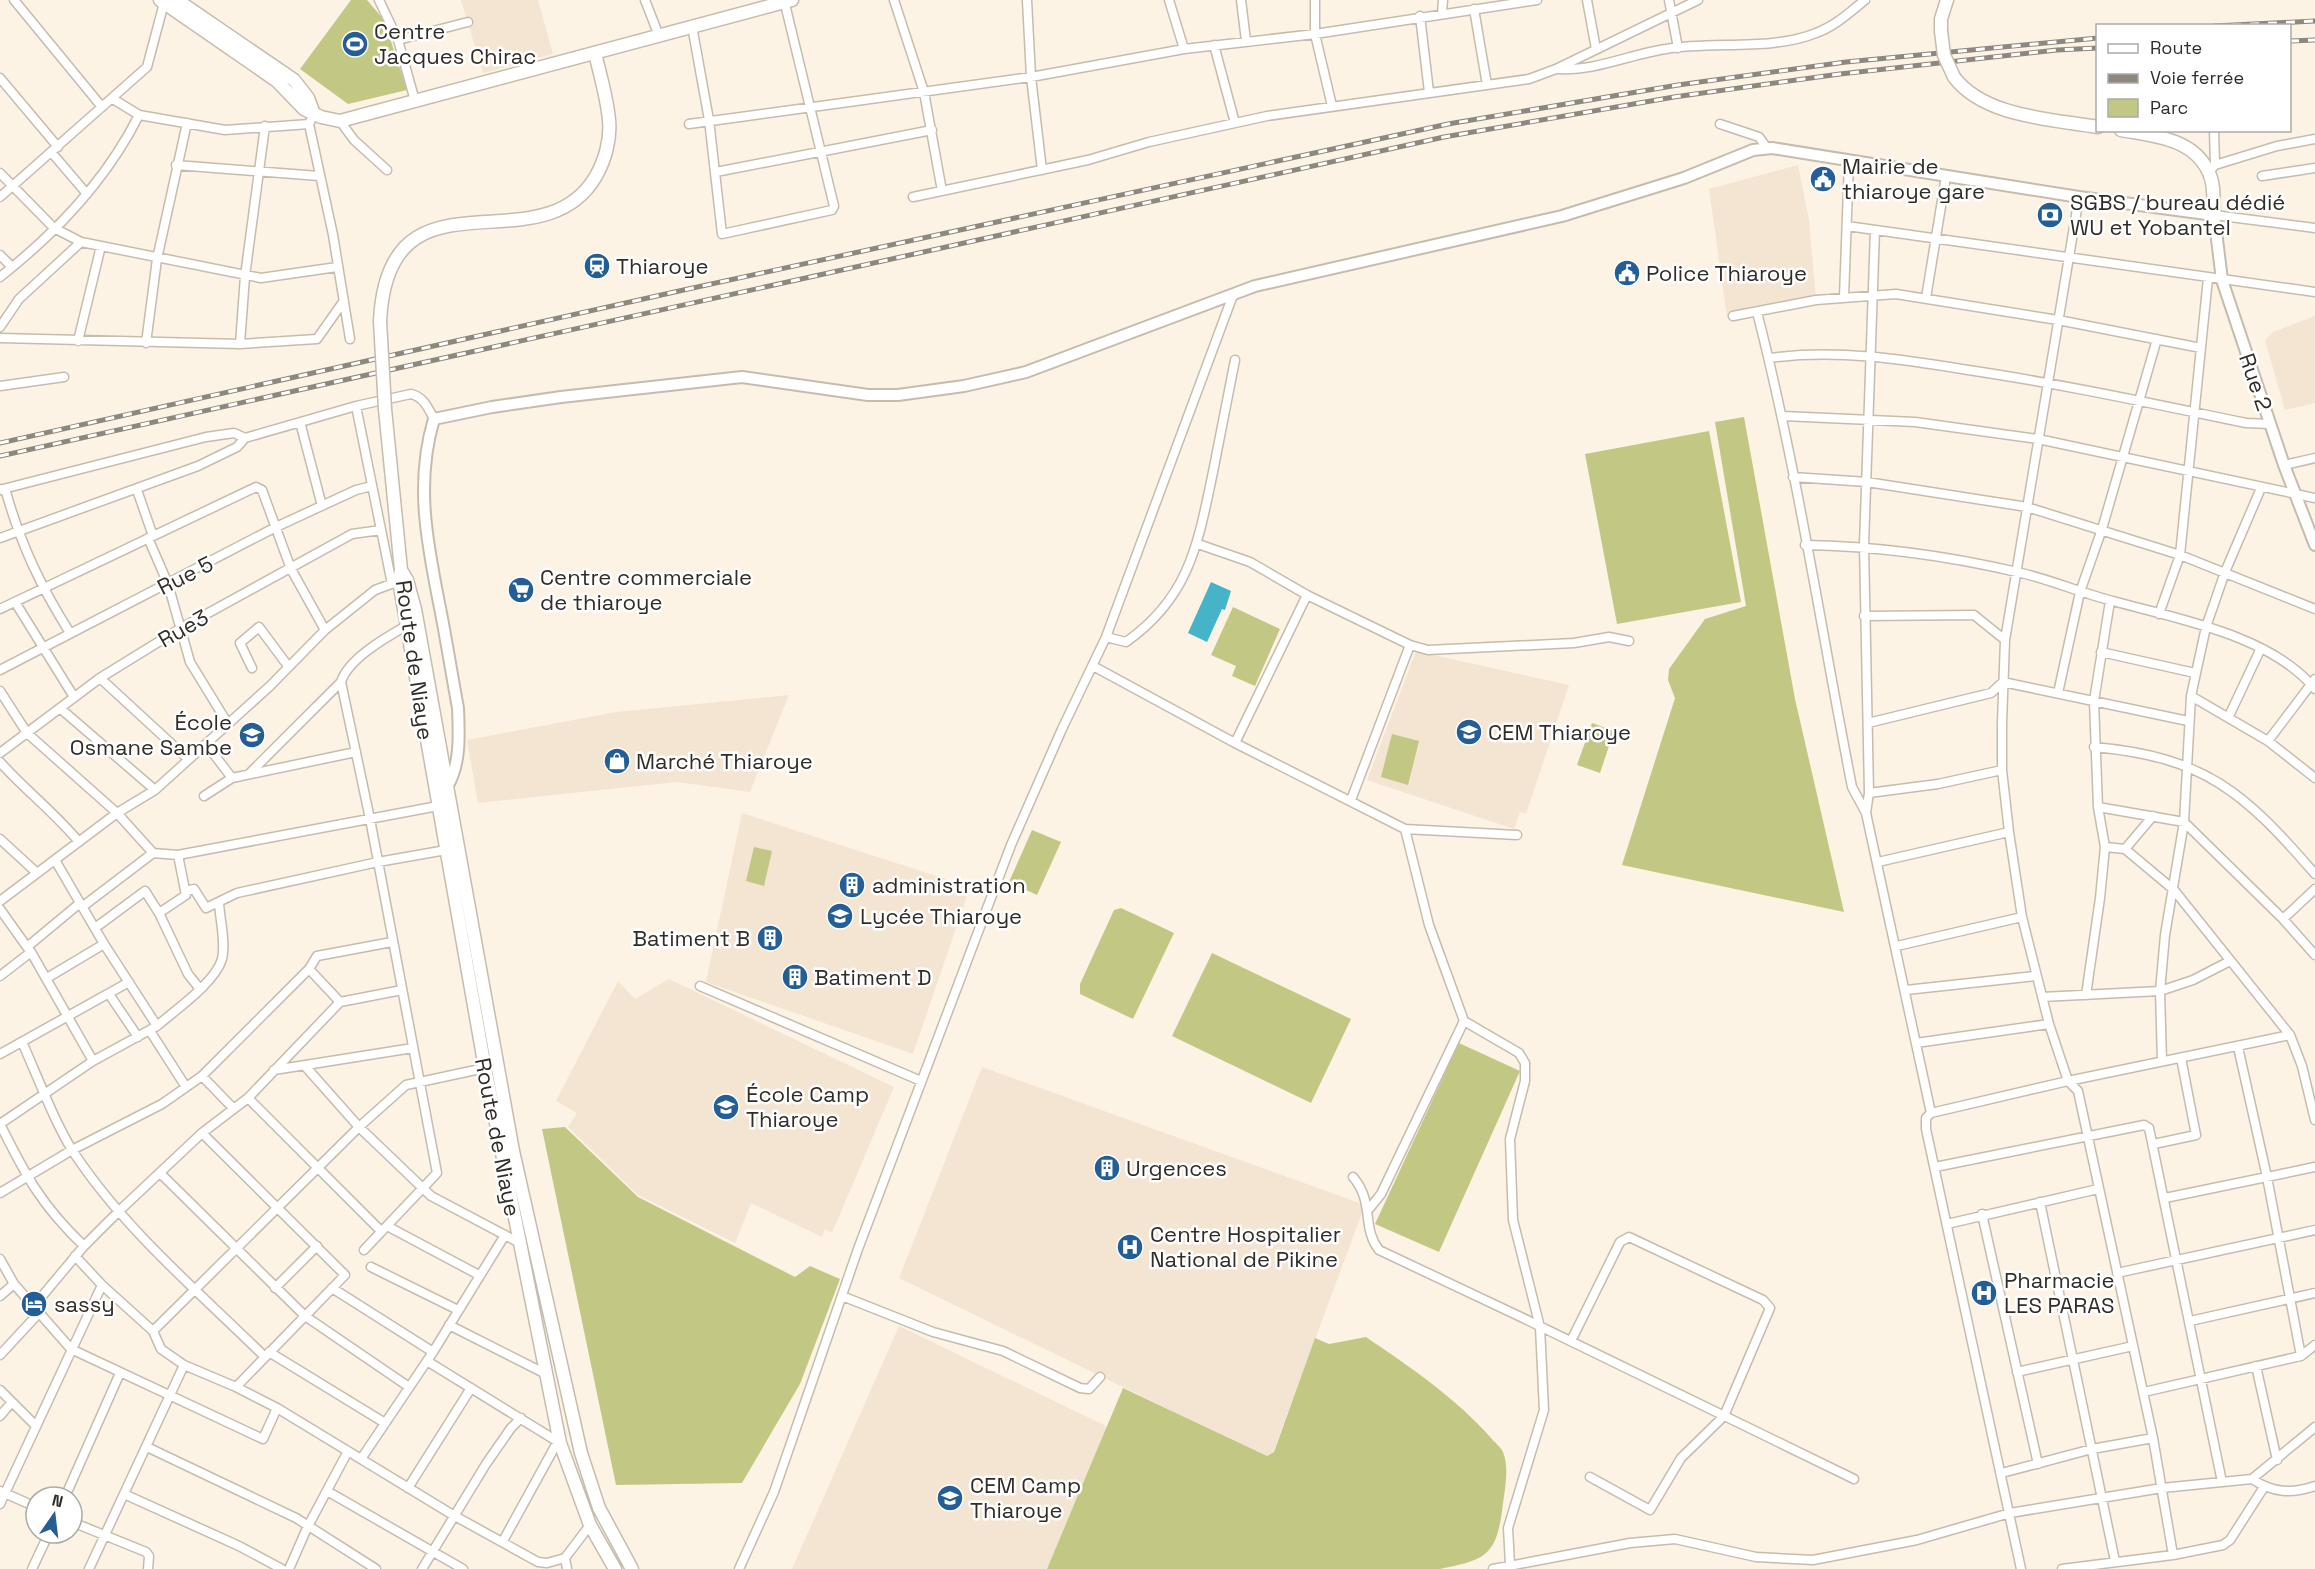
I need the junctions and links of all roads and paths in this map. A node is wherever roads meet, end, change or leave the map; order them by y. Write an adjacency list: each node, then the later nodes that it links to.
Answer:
1 (14, 0): 45 (street)
2 (177, 0): 19 (main road)
3 (645, 0): 27 (street)
4 (894, 0): 40 (street)
5 (1027, 0): 38 (street)
6 (1169, 0): 33 (street)
7 (1241, 0): 30 (street)
8 (1315, 0): 26 (street)
9 (1443, 0): 22 (street)
10 (1587, 0): 34 (street)
11 (1669, 0): 21 (street)
12 (1698, 0): 21 (street)
13 (1864, 0): 32 (street)
14 (1947, 0): 56 (main road, bridge)
15 (162, 1): 29 (main road); 42 (street)
16 (787, 1): 25 (main road); 46 (street)
17 (1531, 1): 20 (street)
18 (384, 2): 28 (street)
19 (191, 4): 29 (main road)
20 (1474, 9): 22 (street); 39 (street)
21 (1671, 12): 32 (street); 34 (street)
22 (1442, 13): 23 (street)
23 (1420, 16): 26 (street); 41 (street)
24 (468, 22): 28 (street)
25 (692, 26): 27 (main road); 49 (street)
26 (1315, 34): 30 (street); 44 (street)
27 (659, 36): 35 (main road)
28 (398, 40): 43 (street)
29 (229, 41): 48 (main road)
30 (1246, 41): 31 (street)
31 (1214, 45): 33 (street); 52 (street)
32 (1678, 48): 36 (street)
33 (1184, 49): 38 (street)
34 (1596, 49): 36 (street)
35 (595, 53): 43 (main road); 160 (main road, bridge)
36 (1556, 69): 39 (street)
37 (0, 78): 62 (street)
38 (1031, 78): 40 (street); 69 (street)
39 (1487, 86): 41 (street)
40 (924, 92): 46 (street); 57 (street)
41 (1430, 92): 44 (street)
42 (112, 99): 45 (street); 47 (street)
43 (415, 101): 50 (main road)
44 (1332, 106): 52 (street)
45 (102, 107): 62 (street)
46 (809, 108): 49 (street); 63 (street)
47 (140, 115): 51 (street); 78 (street)
48 (312, 119): 50 (main road); 55 (street); 73 (street)
49 (709, 120): 53 (street); 70 (street)
50 (340, 121): 68 (street)
51 (187, 123): 55 (street); 65 (street)
52 (1235, 123): 69 (street)
53 (689, 124)
54 (1720, 124): 61 (street)
55 (265, 126): 72 (street)
56 (2096, 127)
57 (932, 130): 63 (street); 77 (street)
58 (2132, 132): 67 (main road)
59 (2214, 132): 67 (street)
60 (2315, 139): 67 (street)
61 (1767, 148): 64 (street); 101 (street)
62 (55, 150): 76 (street); 78 (street)
63 (821, 153): 70 (street); 70 (street)
64 (1850, 161): 74 (street); 83 (street)
65 (176, 165): 72 (street); 92 (street)
66 (2315, 168): 75 (street)
67 (2212, 169): 82 (main road)
68 (387, 170)
69 (1042, 170): 77 (street)
70 (716, 172)
71 (0, 173): 76 (street)
72 (261, 173): 73 (street); 95 (street)
73 (319, 176): 94 (street)
74 (1947, 176): 79 (street); 87 (street)
75 (2262, 176)
76 (12, 187): 80 (street); 84 (street)
77 (942, 191): 81 (street)
78 (87, 194): 84 (street)
79 (2079, 196): 82 (street); 91 (street)
80 (0, 197)
81 (913, 197)
82 (2214, 215): 85 (street); 98 (street, Rue 2)
83 (1847, 226): 86 (street); 102 (street)
84 (54, 228): 88 (street); 93 (street)
85 (2315, 228)
86 (1875, 230): 87 (street); 100 (street)
87 (1936, 239): 91 (street); 103 (street)
88 (81, 242): 89 (street); 108 (street)
89 (101, 246): 92 (street); 112 (street)
90 (0, 255): 93 (street)
91 (2069, 258): 97 (street); 107 (street)
92 (157, 259): 95 (street); 113 (street)
93 (12, 267): 96 (street)
94 (336, 267): 95 (street); 104 (street)
95 (244, 276): 114 (street)
96 (0, 277)
97 (2208, 278): 98 (street); 115 (street)
98 (2222, 280): 99 (street); 129 (street, Rue 2)
99 (2315, 292)
100 (1872, 294): 102 (street); 103 (street); 116 (street)
101 (1233, 295): 126 (street); 176 (street)
102 (1844, 297): 105 (street)
103 (1926, 298): 107 (street)
104 (343, 302): 110 (street); 114 (street)
105 (1757, 312): 106 (street); 117 (street)
106 (1733, 316)
107 (2058, 320): 111 (street); 120 (street)
108 (0, 327)
109 (0, 338): 112 (street)
110 (350, 339)
111 (2157, 339): 115 (street); 122 (street)
112 (78, 341): 113 (street)
113 (146, 343): 114 (street)
114 (240, 344)
115 (2201, 348): 124 (street)
116 (1871, 356): 117 (street); 120 (street); 127 (street)
117 (1769, 358): 125 (street)
118 (1235, 360): 152 (street)
119 (64, 378): 121 (street)
120 (2048, 382): 122 (street); 131 (street)
121 (0, 386)
122 (2139, 400): 124 (street); 133 (street)
123 (356, 406): 126 (street); 128 (street); 138 (street)
124 (2194, 412): 129 (street); 135 (street)
125 (1783, 416): 127 (street); 136 (street)
126 (434, 419): 216 (street)
127 (1870, 419): 131 (street); 137 (street)
128 (300, 422): 130 (street); 144 (street)
129 (2270, 424): 134 (street, Rue 2)
130 (245, 438): 140 (street); 141 (street)
131 (2038, 439): 133 (street); 145 (street)
132 (2315, 458): 134 (street)
133 (2121, 459): 135 (street); 147 (street)
134 (2284, 465): 142 (street, Rue 2)
135 (2188, 473): 139 (street); 156 (street)
136 (1793, 477): 137 (street); 153 (street)
137 (1867, 482): 145 (street); 154 (street)
138 (372, 486): 144 (street, Rue 5); 148 (street)
139 (2261, 488): 142 (street); 159 (street)
140 (2, 489): 149 (street)
141 (136, 490): 149 (street); 150 (street)
142 (2295, 494): 143 (street); 155 (street, Rue 2)
143 (2315, 498)
144 (322, 506): 146 (street, Rue 5)
145 (2027, 507): 147 (street); 158 (street)
146 (276, 527): 150 (street); 157 (street); 161 (street, Rue 5)
147 (2102, 529): 156 (street); 163 (street)
148 (381, 530): 157 (street, Rue3); 160 (street)
149 (18, 532): 151 (street); 162 (street)
150 (151, 537): 161 (street); 162 (street)
151 (0, 538)
152 (1198, 544): 164 (street); 176 (street)
153 (1805, 544): 154 (street); 224 (street)
154 (1864, 545): 158 (street); 170 (street)
155 (2315, 545)
156 (2180, 555): 159 (street); 169 (street)
157 (291, 569): 173 (street, Rue3); 174 (street)
158 (2018, 572): 163 (street); 177 (street)
159 (2225, 572): 168 (street); 172 (street)
160 (397, 578): 171 (main road, Route de Niaye); 174 (street); 216 (main road, Route de Niaye)
161 (168, 584): 173 (street); 175 (street, Rue 5)
162 (42, 589): 166 (street); 175 (street)
163 (2080, 592): 165 (street); 193 (street)
164 (1307, 595): 179 (street); 204 (street)
165 (2110, 601): 169 (street); 182 (street)
166 (15, 602): 167 (street); 180 (street)
167 (1, 606)
168 (2315, 609)
169 (2158, 614): 172 (street)
170 (1864, 616): 177 (street); 200 (street)
171 (406, 626): 189 (street); 221 (main road, Route de Niaye)
172 (2206, 627): 181 (street); 187 (street)
173 (181, 628): 188 (street, Rue3); 201 (street)
174 (325, 630): 183 (street)
175 (70, 633): 180 (street, Rue 5)
176 (1106, 637): 184 (street)
177 (2005, 640): 190 (street)
178 (1629, 641): 179 (street)
179 (1410, 645): 220 (street)
180 (44, 646): 186 (street, Rue 5); 195 (street)
181 (2261, 648): 191 (street); 198 (street)
182 (2101, 652): 187 (street); 196 (street)
183 (288, 666): 185 (street); 201 (street)
184 (1093, 666): 204 (street); 294 (street)
185 (252, 668)
186 (0, 670)
187 (2196, 673): 194 (street)
188 (100, 678): 195 (street, Rue3); 209 (street)
189 (341, 682): 207 (street); 214 (street)
190 (2002, 682): 193 (street); 200 (street); 212 (street)
191 (2314, 684): 203 (street)
192 (0, 691): 202 (street)
193 (2058, 693): 196 (street)
194 (2191, 696): 198 (street); 199 (street)
195 (74, 697): 197 (street, Rue3)
196 (2094, 700): 199 (street); 206 (street)
197 (61, 709): 202 (street, Rue3); 217 (street)
198 (2229, 716): 203 (street)
199 (2188, 721): 211 (street)
200 (1868, 723): 218 (street)
201 (228, 724): 205 (street)
202 (27, 733): 208 (street, Rue3); 223 (street)
203 (2268, 741): 213 (street)
204 (1235, 743): 220 (street)
205 (206, 744): 209 (street); 215 (street)
206 (2094, 747): 211 (street); 222 (street)
207 (356, 752): 214 (street); 226 (street)
208 (0, 753)
209 (189, 759): 217 (street)
210 (0, 762): 233 (street)
211 (2186, 765): 227 (street); 243 (street)
212 (2002, 770): 218 (street); 229 (street)
213 (2313, 773)
214 (249, 774): 215 (street)
215 (232, 778): 219 (street)
216 (447, 787): 232 (main road, Route de Niaye)
217 (156, 790): 223 (street)
218 (1869, 793): 224 (street)
219 (204, 796)
220 (1351, 800): 228 (street)
221 (438, 806): 226 (street); 232 (main road, Route de Niaye)
222 (2098, 807): 225 (street); 234 (street)
223 (117, 813): 233 (street); 236 (street)
224 (1866, 813): 240 (street)
225 (2153, 816): 227 (street); 235 (street)
226 (370, 819): 237 (street); 239 (street)
227 (2184, 822): 244 (street); 253 (street)
228 (1405, 829): 230 (street); 276 (street)
229 (2008, 832): 240 (street); 252 (street)
230 (1517, 836)
231 (0, 839): 242 (street)
232 (448, 841): 239 (street); 241 (main road, Route de Niaye)
233 (79, 842): 238 (street)
234 (2105, 847): 235 (street); 272 (street)
235 (2125, 849): 244 (street)
236 (153, 853): 237 (street); 249 (street)
237 (178, 855): 246 (street)
238 (55, 860): 242 (street); 249 (street)
239 (378, 862): 248 (street); 255 (street)
240 (1878, 862): 257 (street)
241 (455, 863): 290 (main road, Route de Niaye); 435 (main road, Route de Niaye)
242 (37, 873): 247 (street)
243 (2315, 874)
244 (2174, 890): 260 (street); 270 (street)
245 (2315, 890): 253 (street)
246 (186, 891): 248 (street); 251 (street)
247 (0, 901)
248 (219, 903): 267 (street)
249 (81, 905): 254 (street); 258 (street)
250 (0, 909): 258 (street)
251 (159, 913): 254 (street); 267 (street)
252 (2022, 917): 257 (street); 263 (street)
253 (2283, 919): 259 (street)
254 (95, 928): 256 (street)
255 (392, 942): 261 (street); 268 (street)
256 (104, 944): 264 (street); 265 (street)
257 (1897, 946): 269 (street)
258 (29, 949): 262 (street); 264 (street)
259 (2315, 955)
260 (2230, 961): 270 (street); 279 (street)
261 (309, 969): 274 (street); 292 (street)
262 (0, 976)
263 (2036, 976): 269 (street); 273 (street)
264 (48, 978): 275 (street)
265 (129, 982): 271 (street); 278 (street)
266 (700, 986): 294 (street)
267 (200, 989): 278 (street)
268 (402, 990): 274 (street); 284 (street)
269 (1906, 990): 282 (street)
270 (2160, 991): 272 (street); 288 (street)
271 (109, 994): 275 (street); 280 (street)
272 (2086, 995): 273 (street)
273 (2042, 997): 277 (street)
274 (340, 1002): 291 (street)
275 (67, 1016): 281 (street); 287 (street)
276 (1464, 1021): 322 (street); 355 (street)
277 (2049, 1024): 282 (street); 295 (street)
278 (154, 1028): 280 (street); 296 (street)
279 (2290, 1035): 283 (street); 297 (street)
280 (138, 1037): 287 (street)
281 (22, 1042): 285 (street); 298 (street)
282 (1916, 1043): 301 (street)
283 (2238, 1047): 286 (street); 314 (street)
284 (413, 1048): 289 (street); 293 (street)
285 (0, 1054)
286 (2181, 1058): 288 (street); 307 (street)
287 (93, 1061): 298 (street)
288 (2162, 1061): 295 (street)
289 (305, 1066): 291 (street); 304 (street)
290 (485, 1068): 293 (street); 330 (main road, Route de Niaye)
291 (274, 1070): 299 (street)
292 (202, 1076): 296 (street); 300 (street)
293 (419, 1081): 304 (street); 317 (street)
294 (921, 1081): 348 (street)
295 (2068, 1081): 301 (street); 306 (street)
296 (186, 1087): 308 (street)
297 (2312, 1091): 302 (street)
298 (45, 1092): 303 (street); 308 (street)
299 (248, 1098): 300 (street); 311 (street)
300 (233, 1108): 305 (street)
301 (1932, 1113): 309 (street)
302 (2315, 1120)
303 (0, 1124): 315 (street)
304 (359, 1127): 311 (street); 317 (street)
305 (202, 1133): 312 (street); 321 (street)
306 (2086, 1137): 307 (street); 309 (street); 316 (street)
307 (2154, 1144): 319 (street)
308 (72, 1150): 315 (street); 323 (street)
309 (1935, 1167): 325 (street)
310 (2315, 1167): 314 (street)
311 (319, 1168): 321 (street); 326 (street)
312 (160, 1173): 323 (street); 333 (street)
313 (1353, 1177): 322 (street)
314 (2267, 1177): 319 (street); 329 (street)
315 (27, 1178): 318 (street); 331 (street)
316 (2098, 1189): 320 (street); 339 (street)
317 (423, 1190): 326 (street); 328 (street)
318 (0, 1193)
319 (2165, 1198): 337 (street)
320 (2040, 1202): 324 (street); 366 (street)
321 (278, 1208): 332 (street); 333 (street)
322 (1369, 1209): 355 (street)
323 (119, 1211): 331 (street); 343 (street)
324 (1982, 1214): 325 (street); 369 (street)
325 (1947, 1224): 396 (street)
326 (384, 1228): 334 (street); 340 (street)
327 (2315, 1230): 329 (street)
328 (505, 1235): 330 (street); 340 (street)
329 (2279, 1238): 337 (street); 349 (street)
330 (518, 1242): 371 (main road, Route de Niaye)
331 (84, 1246): 335 (street)
332 (316, 1246): 344 (street); 345 (street)
333 (237, 1247): 343 (street); 344 (street)
334 (364, 1250)
335 (75, 1256): 342 (street); 350 (street)
336 (0, 1258): 341 (street)
337 (2177, 1260): 339 (street); 353 (street)
338 (371, 1267): 351 (street)
339 (2117, 1272): 359 (street)
340 (479, 1275): 351 (street)
341 (14, 1284): 347 (street); 350 (street)
342 (102, 1285): 356 (street); 360 (street)
343 (195, 1288): 356 (street); 362 (street)
344 (275, 1288): 352 (street)
345 (332, 1288): 352 (street); 361 (street)
346 (2315, 1293): 349 (street)
347 (0, 1296)
348 (842, 1296): 372 (street); 436 (street)
349 (2292, 1299): 353 (street); 364 (street)
350 (36, 1311): 360 (street); 363 (street)
351 (458, 1311): 354 (street)
352 (304, 1316): 362 (street); 375 (street)
353 (2190, 1321): 373 (street)
354 (449, 1325): 361 (street); 371 (street)
355 (1540, 1327): 357 (street); 424 (street)
356 (153, 1331): 367 (street)
357 (1570, 1341): 383 (street); 383 (street)
358 (2315, 1345): 364 (street)
359 (2133, 1346): 366 (street); 378 (street)
360 (71, 1349): 370 (street); 386 (street)
361 (433, 1352): 365 (street)
362 (267, 1354): 374 (street); 385 (street)
363 (0, 1355)
364 (2301, 1356): 368 (street)
365 (427, 1360): 375 (street); 376 (street)
366 (2074, 1360): 369 (street); 391 (street)
367 (184, 1365): 374 (street); 379 (street)
368 (2256, 1366): 373 (street); 394 (street)
369 (2017, 1372): 395 (street)
370 (120, 1373): 379 (street); 401 (street)
371 (546, 1374): 389 (main road, Route de Niaye)
372 (1100, 1377)
373 (2201, 1379): 378 (street); 400 (street)
374 (236, 1387): 381 (street)
375 (409, 1387): 385 (street)
376 (471, 1388): 384 (street); 404 (street)
377 (0, 1390): 380 (street)
378 (2144, 1392): 388 (street)
379 (170, 1397): 381 (street); 390 (street)
380 (12, 1402): 382 (street); 386 (street)
381 (277, 1408): 392 (street)
382 (0, 1416)
383 (1724, 1416): 397 (street); 398 (street)
384 (521, 1418): 389 (street); 413 (street)
385 (385, 1424): 393 (street)
386 (36, 1426): 407 (street)
387 (2315, 1427): 394 (street)
388 (2153, 1438): 391 (street); 405 (street)
389 (559, 1442): 414 (main road, Route de Niaye); 418 (street)
390 (147, 1447): 408 (street); 416 (street)
391 (2092, 1449): 395 (street); 409 (street)
392 (348, 1451): 393 (street); 406 (street)
393 (361, 1459): 404 (street)
394 (2277, 1460): 399 (street)
395 (2038, 1464): 396 (street)
396 (2002, 1473): 412 (street)
397 (1590, 1477)
398 (1854, 1479)
399 (2252, 1479): 400 (street); 403 (street)
400 (2222, 1482): 405 (street)
401 (70, 1485)
402 (2315, 1486): 403 (street)
403 (2264, 1487): 421 (street)
404 (408, 1488): 413 (street)
405 (2162, 1488): 409 (street); 421 (street)
406 (327, 1491): 416 (street); 420 (street)
407 (2, 1492): 410 (street); 411 (street)
408 (124, 1494): 417 (street); 428 (street)
409 (2102, 1499): 412 (street); 423 (street)
410 (24, 1502)
411 (0, 1504)
412 (2010, 1513): 424 (street); 438 (street)
413 (453, 1515): 418 (street); 420 (street)
414 (590, 1525): 422 (street); 434 (main road, Route de Niaye)
415 (84, 1527): 417 (street)
416 (307, 1528): 429 (street); 430 (street)
417 (105, 1536): 426 (street); 427 (street)
418 (503, 1541): 422 (street)
419 (43, 1545): 425 (street)
420 (432, 1551): 431 (street); 432 (street)
421 (2173, 1555): 423 (street)
422 (566, 1558): 433 (street)
423 (2115, 1561): 439 (street)
424 (1510, 1566): 437 (street)
425 (32, 1569)
426 (89, 1569)
427 (148, 1569)
428 (282, 1569)
429 (289, 1569)
430 (376, 1569)
431 (422, 1569)
432 (463, 1569)
433 (567, 1569)
434 (615, 1569)
435 (632, 1569)
436 (739, 1569)
437 (1493, 1569)
438 (2021, 1569)
439 (2062, 1569)

